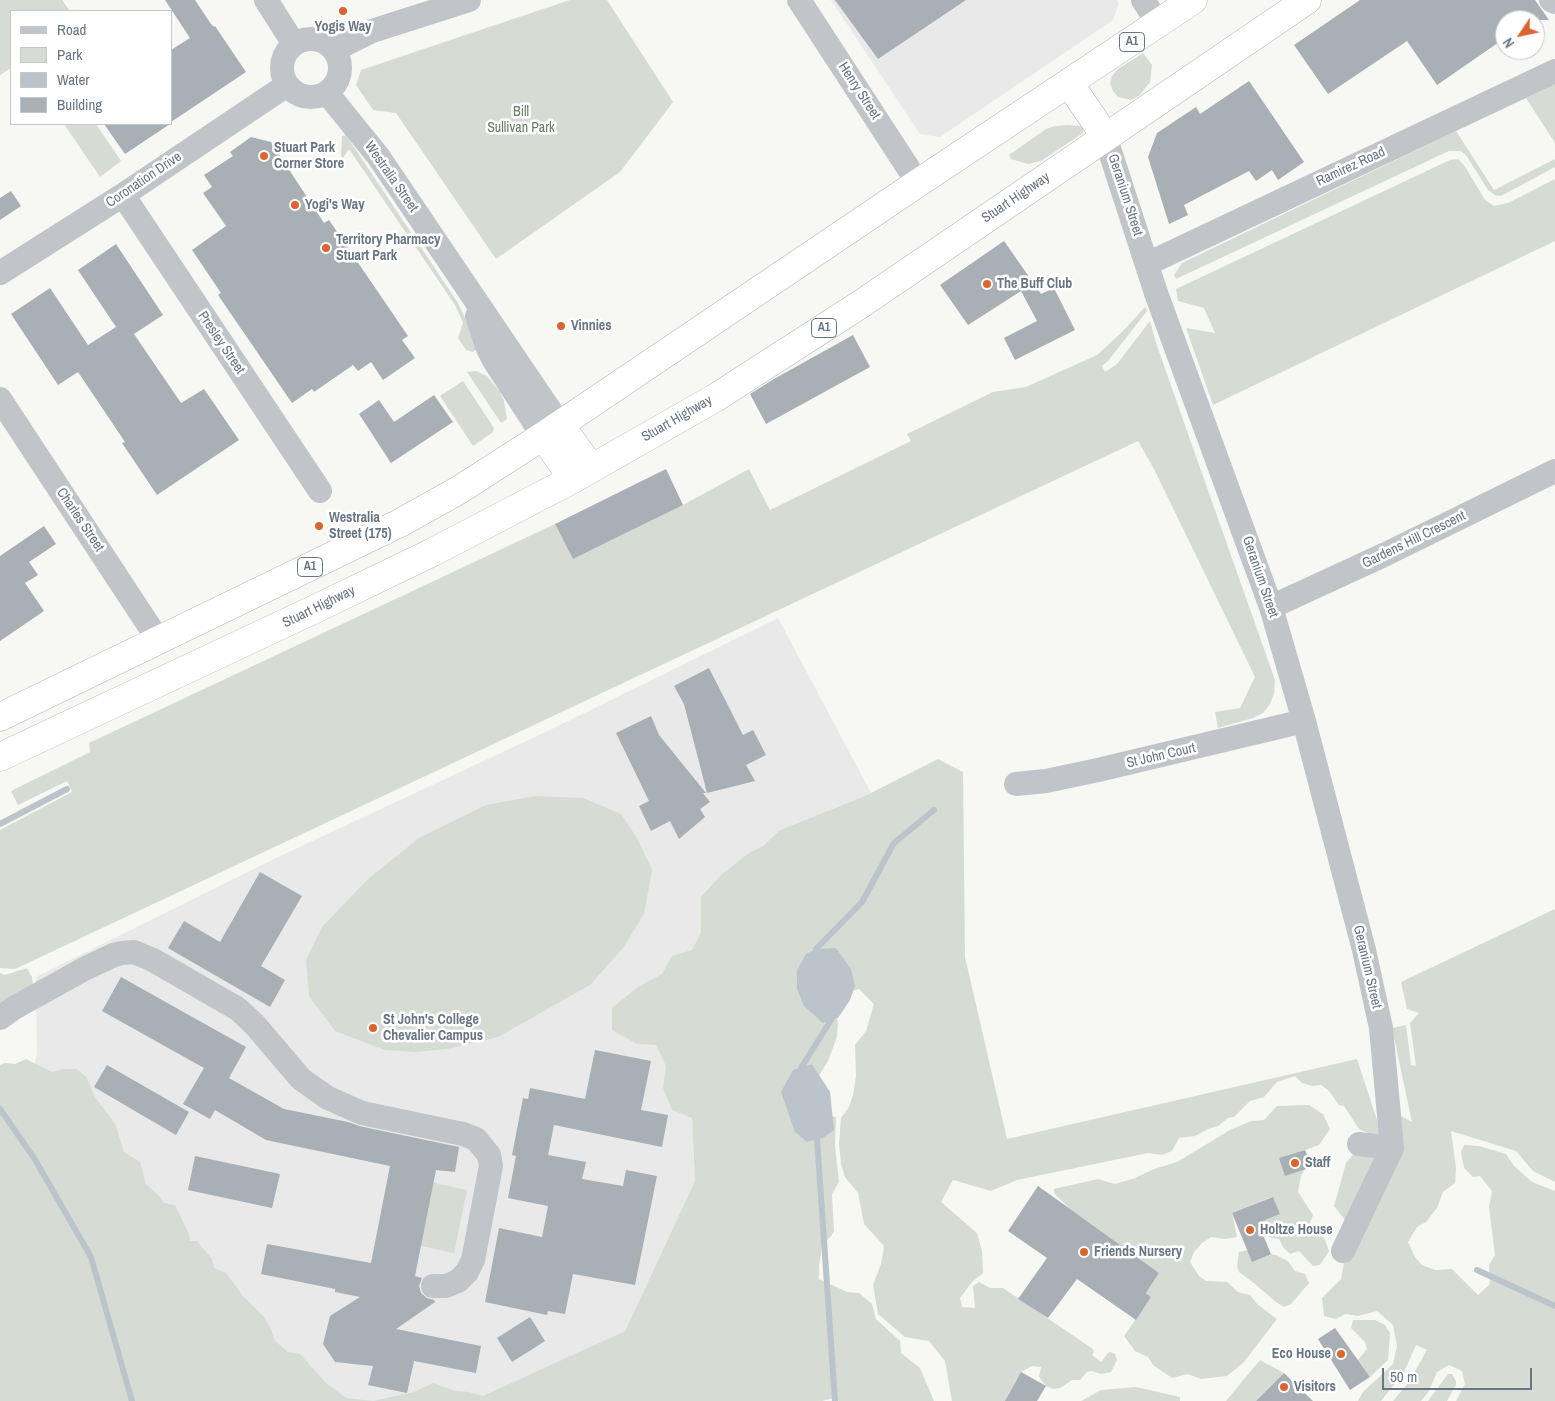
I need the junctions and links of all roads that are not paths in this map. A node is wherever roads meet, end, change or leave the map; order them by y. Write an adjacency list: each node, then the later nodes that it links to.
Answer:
1 (266, 0): 10 (street)
2 (469, 0): 11 (street)
3 (799, 0): 17 (street, Henry Street)
4 (1143, 0): 9 (street)
5 (1194, 0): 9 (highway, A1)
6 (1307, 0): 16 (highway, Stuart Highway / A1)
7 (1551, 0): 8 (street)
8 (1555, 2)
9 (1159, 24): 13 (highway, A1)
10 (294, 44): 11 (street); 14 (street)
11 (334, 50): 15 (street)
12 (1555, 71): 19 (street, Ramirez Road)
13 (1069, 83): 16 (highway); 17 (highway, A1)
14 (286, 85): 15 (street); 18 (street, Coronation Drive)
15 (327, 93): 22 (street, Westralia Street)
16 (1106, 136): 19 (street, Geranium Street); 24 (highway, Stuart Highway / A1)
17 (918, 183): 22 (highway, A1)
18 (123, 195): 20 (street, Coronation Drive); 25 (street, Presley Street)
19 (1147, 264): 26 (street, Geranium Street)
20 (0, 273)
21 (0, 399): 27 (street, Charles Street)
22 (552, 430): 24 (highway, Westralia Street); 27 (highway, A1)
23 (1555, 471): 26 (street, Gardens Hill Crescent)
24 (582, 474): 28 (highway, Stuart Highway / A1)
25 (320, 491)
26 (1272, 607): 30 (street, Geranium Street)
27 (159, 641): 28 (highway); 29 (highway, A1)
28 (178, 673): 31 (highway, Stuart Highway / A1)
29 (0, 717)
30 (1304, 722): 32 (street, St John Court); 35 (street, Geranium Street)
31 (0, 757)
32 (1016, 784)
33 (0, 1018): 37 (street)
34 (1359, 1144): 35 (street)
35 (1392, 1148): 36 (street)
36 (1343, 1251)
37 (433, 1286)

